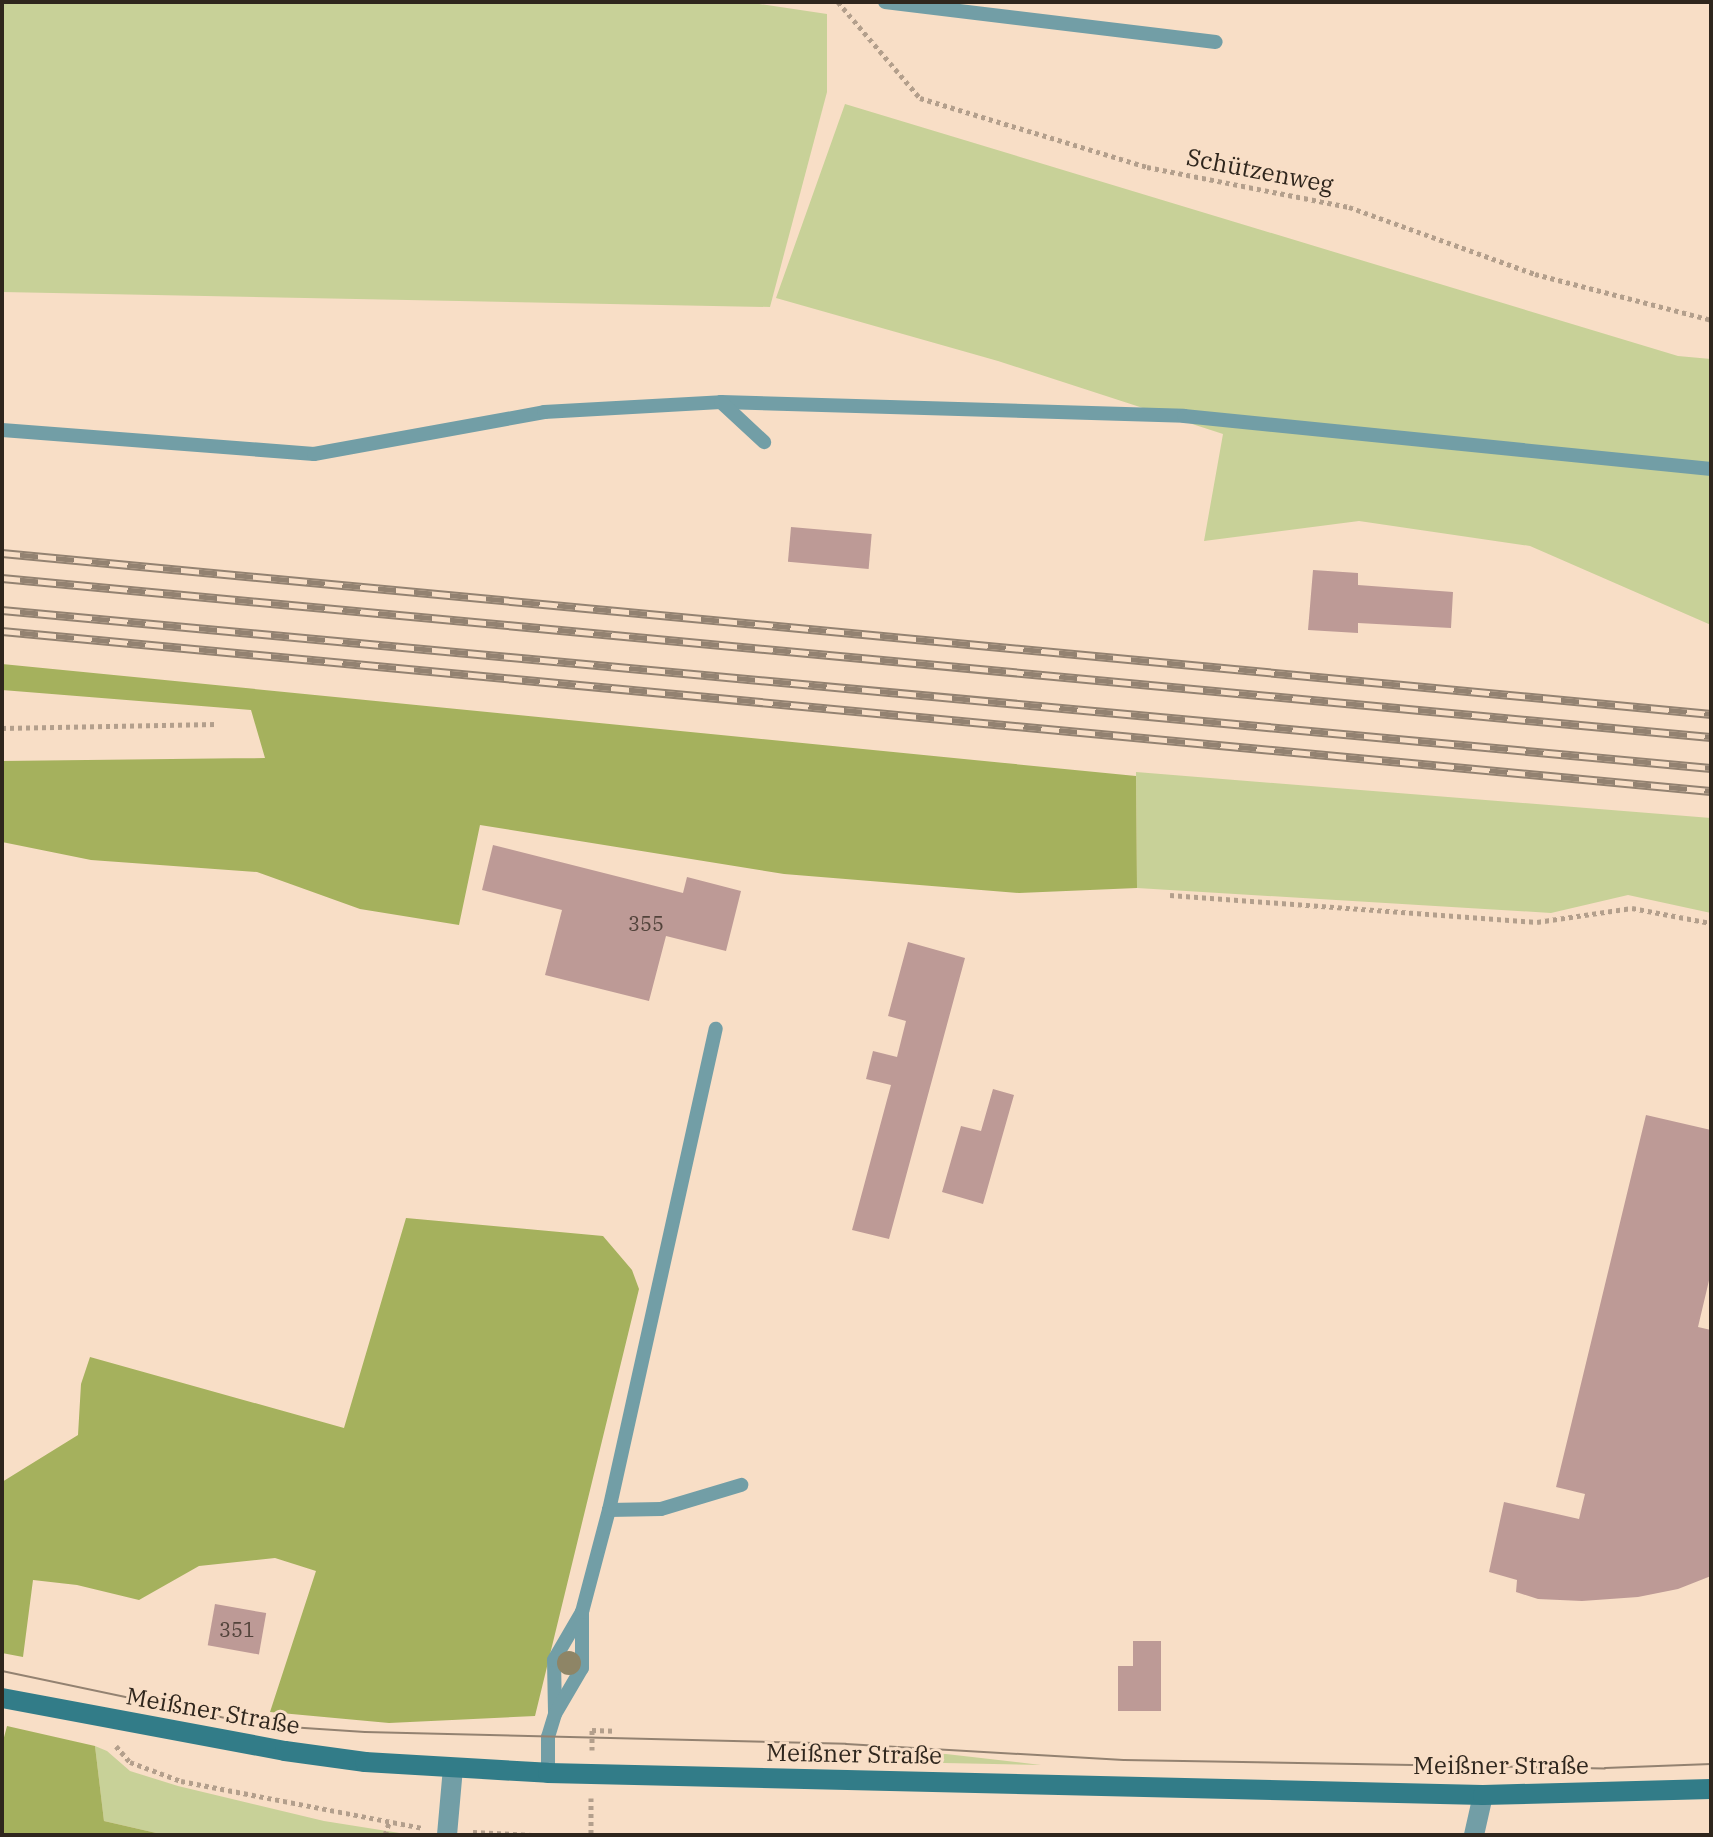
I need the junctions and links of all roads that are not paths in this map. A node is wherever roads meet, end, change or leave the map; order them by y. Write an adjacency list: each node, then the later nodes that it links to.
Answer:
1 (885, 2): 2 (lane)
2 (1216, 42)
3 (721, 402): 4 (lane); 5 (lane); 6 (lane)
4 (2, 430)
5 (764, 442)
6 (1711, 469)
7 (716, 1029): 9 (lane)
8 (741, 1485): 9 (lane)
9 (609, 1510): 10 (lane)
10 (582, 1612): 12 (lane); 12 (lane)
11 (2, 1698): 13 (main road, Meißner Straße)
12 (555, 1714): 14 (lane)
13 (453, 1768): 14 (main road, Meißner Straße); 17 (street)
14 (548, 1773): 16 (main road, Meißner Straße)
15 (1711, 1789): 16 (main road, Meißner Straße)
16 (1483, 1795): 18 (street)
17 (448, 1833)
18 (1474, 1835)

